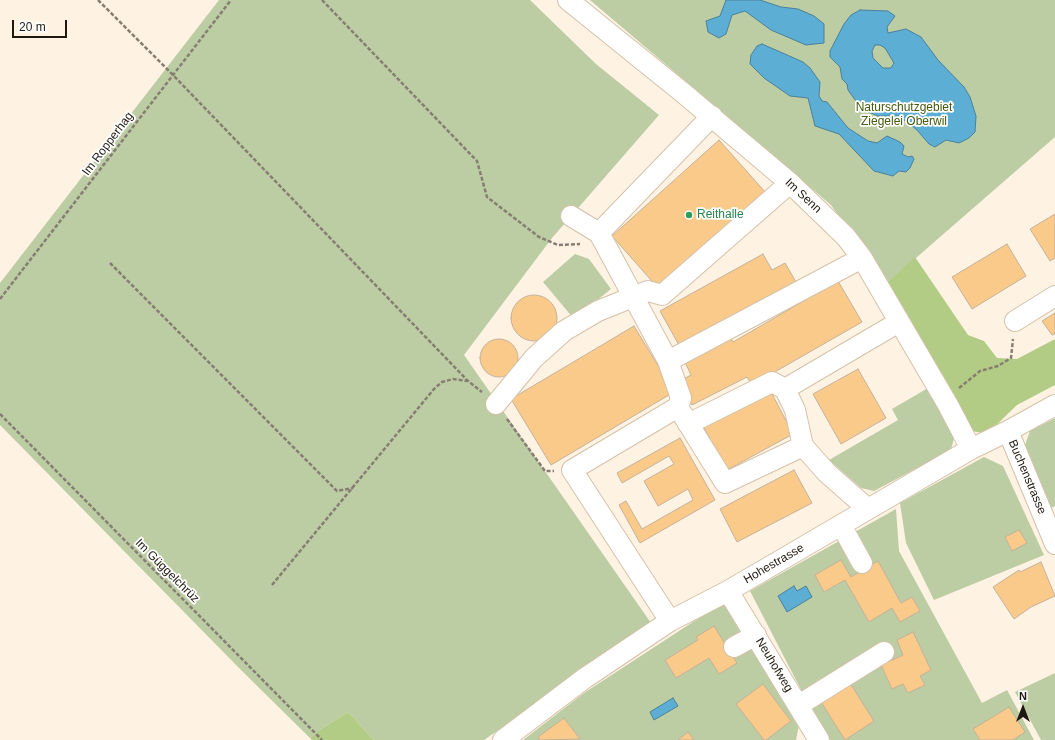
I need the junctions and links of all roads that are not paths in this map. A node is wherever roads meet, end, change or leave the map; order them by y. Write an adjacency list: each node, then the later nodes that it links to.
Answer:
1 (568, 0): 2 (street, Im Senn)
2 (712, 116): 3 (street, Im Senn); 5 (street)
3 (790, 183): 6 (street, Im Senn); 8 (street)
4 (571, 216): 5 (street)
5 (599, 233): 8 (street)
6 (862, 258): 10 (street, Im Senn); 11 (street)
7 (1055, 296): 9 (street)
8 (634, 298): 11 (street); 13 (street)
9 (1015, 321)
10 (899, 322): 12 (street); 18 (street, Im Senn)
11 (668, 361): 15 (street)
12 (784, 389): 15 (street); 17 (street)
13 (496, 404)
14 (1055, 405): 16 (street, Hohestrasse)
15 (683, 416): 17 (street); 24 (street)
16 (1008, 431): 18 (street, Hohestrasse); 21 (street, Buchenstrasse)
17 (803, 446): 19 (street)
18 (971, 449): 19 (street, Hohestrasse)
19 (868, 509): 20 (street, Hohestrasse)
20 (841, 525): 22 (street); 23 (street, Hohestrasse)
21 (1055, 544)
22 (862, 563)
23 (728, 591): 24 (street, Hohestrasse); 25 (street, Neuhofweg)
24 (670, 621): 29 (street, Hohestrasse)
25 (756, 635): 26 (street); 28 (street, Neuhofweg)
26 (734, 647)
27 (884, 652): 28 (street)
28 (798, 705): 30 (street, Neuhofweg)
29 (503, 740)
30 (818, 740)

